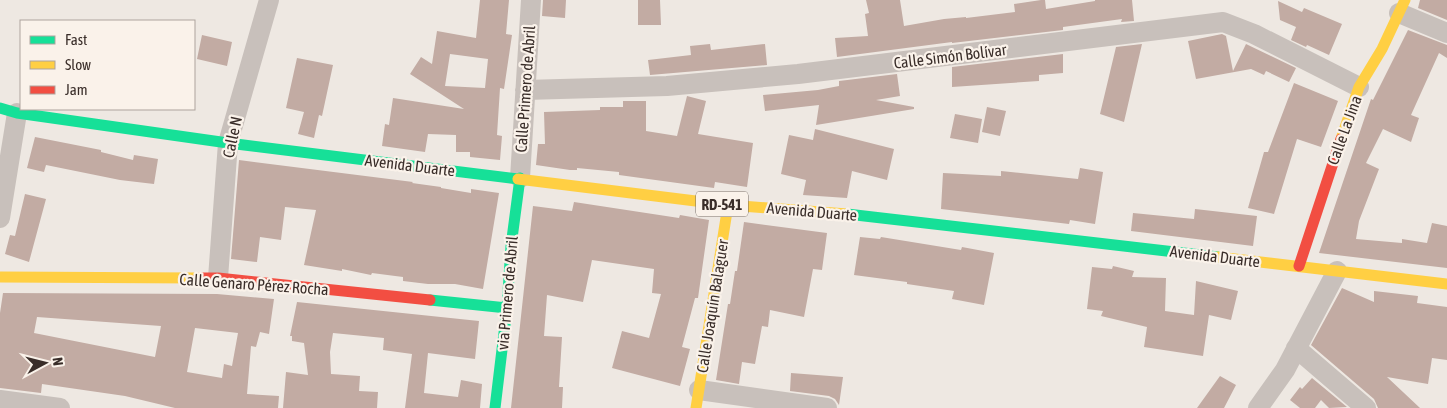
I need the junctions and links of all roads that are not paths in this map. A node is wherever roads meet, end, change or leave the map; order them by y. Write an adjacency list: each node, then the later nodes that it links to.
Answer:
1 (269, 0): 8 (street, Calle N)
2 (531, 0): 6 (street, Calle Primero de Abril)
3 (1402, 7): 4 (street); 5 (main road, Calle La Jina)
4 (1447, 33)
5 (1360, 87): 6 (street, Calle Simón Bolívar); 12 (main road, Calle La Jina)
6 (525, 90): 9 (street, Calle Primero de Abril)
7 (8, 110): 8 (main road, Avenida Duarte / RD-541); 11 (street)
8 (228, 143): 9 (main road, Avenida Duarte / RD-541); 15 (street, Calle N)
9 (520, 178): 10 (main road, Avenida Duarte / RD-541); 17 (main road, via Primero de Abril)
10 (728, 204): 12 (main road, Avenida Duarte / RD-541); 19 (main road, Calle Joaquín Balaguer)
11 (0, 218)
12 (1299, 266): 13 (main road, Avenida Duarte / RD-541)
13 (1337, 271): 16 (main road, Avenida Duarte / RD-541); 18 (street)
14 (0, 277): 15 (main road, Calle Genaro Pérez Rocha)
15 (218, 278): 17 (main road, Calle Genaro Pérez Rocha)
16 (1447, 284)
17 (507, 308): 22 (main road, via Primero de Abril)
18 (1296, 348): 24 (street); 25 (street)
19 (697, 399): 23 (street)
20 (0, 400): 21 (street)
21 (60, 408)
22 (495, 408)
23 (827, 408)
24 (1258, 408)
25 (1366, 408)

